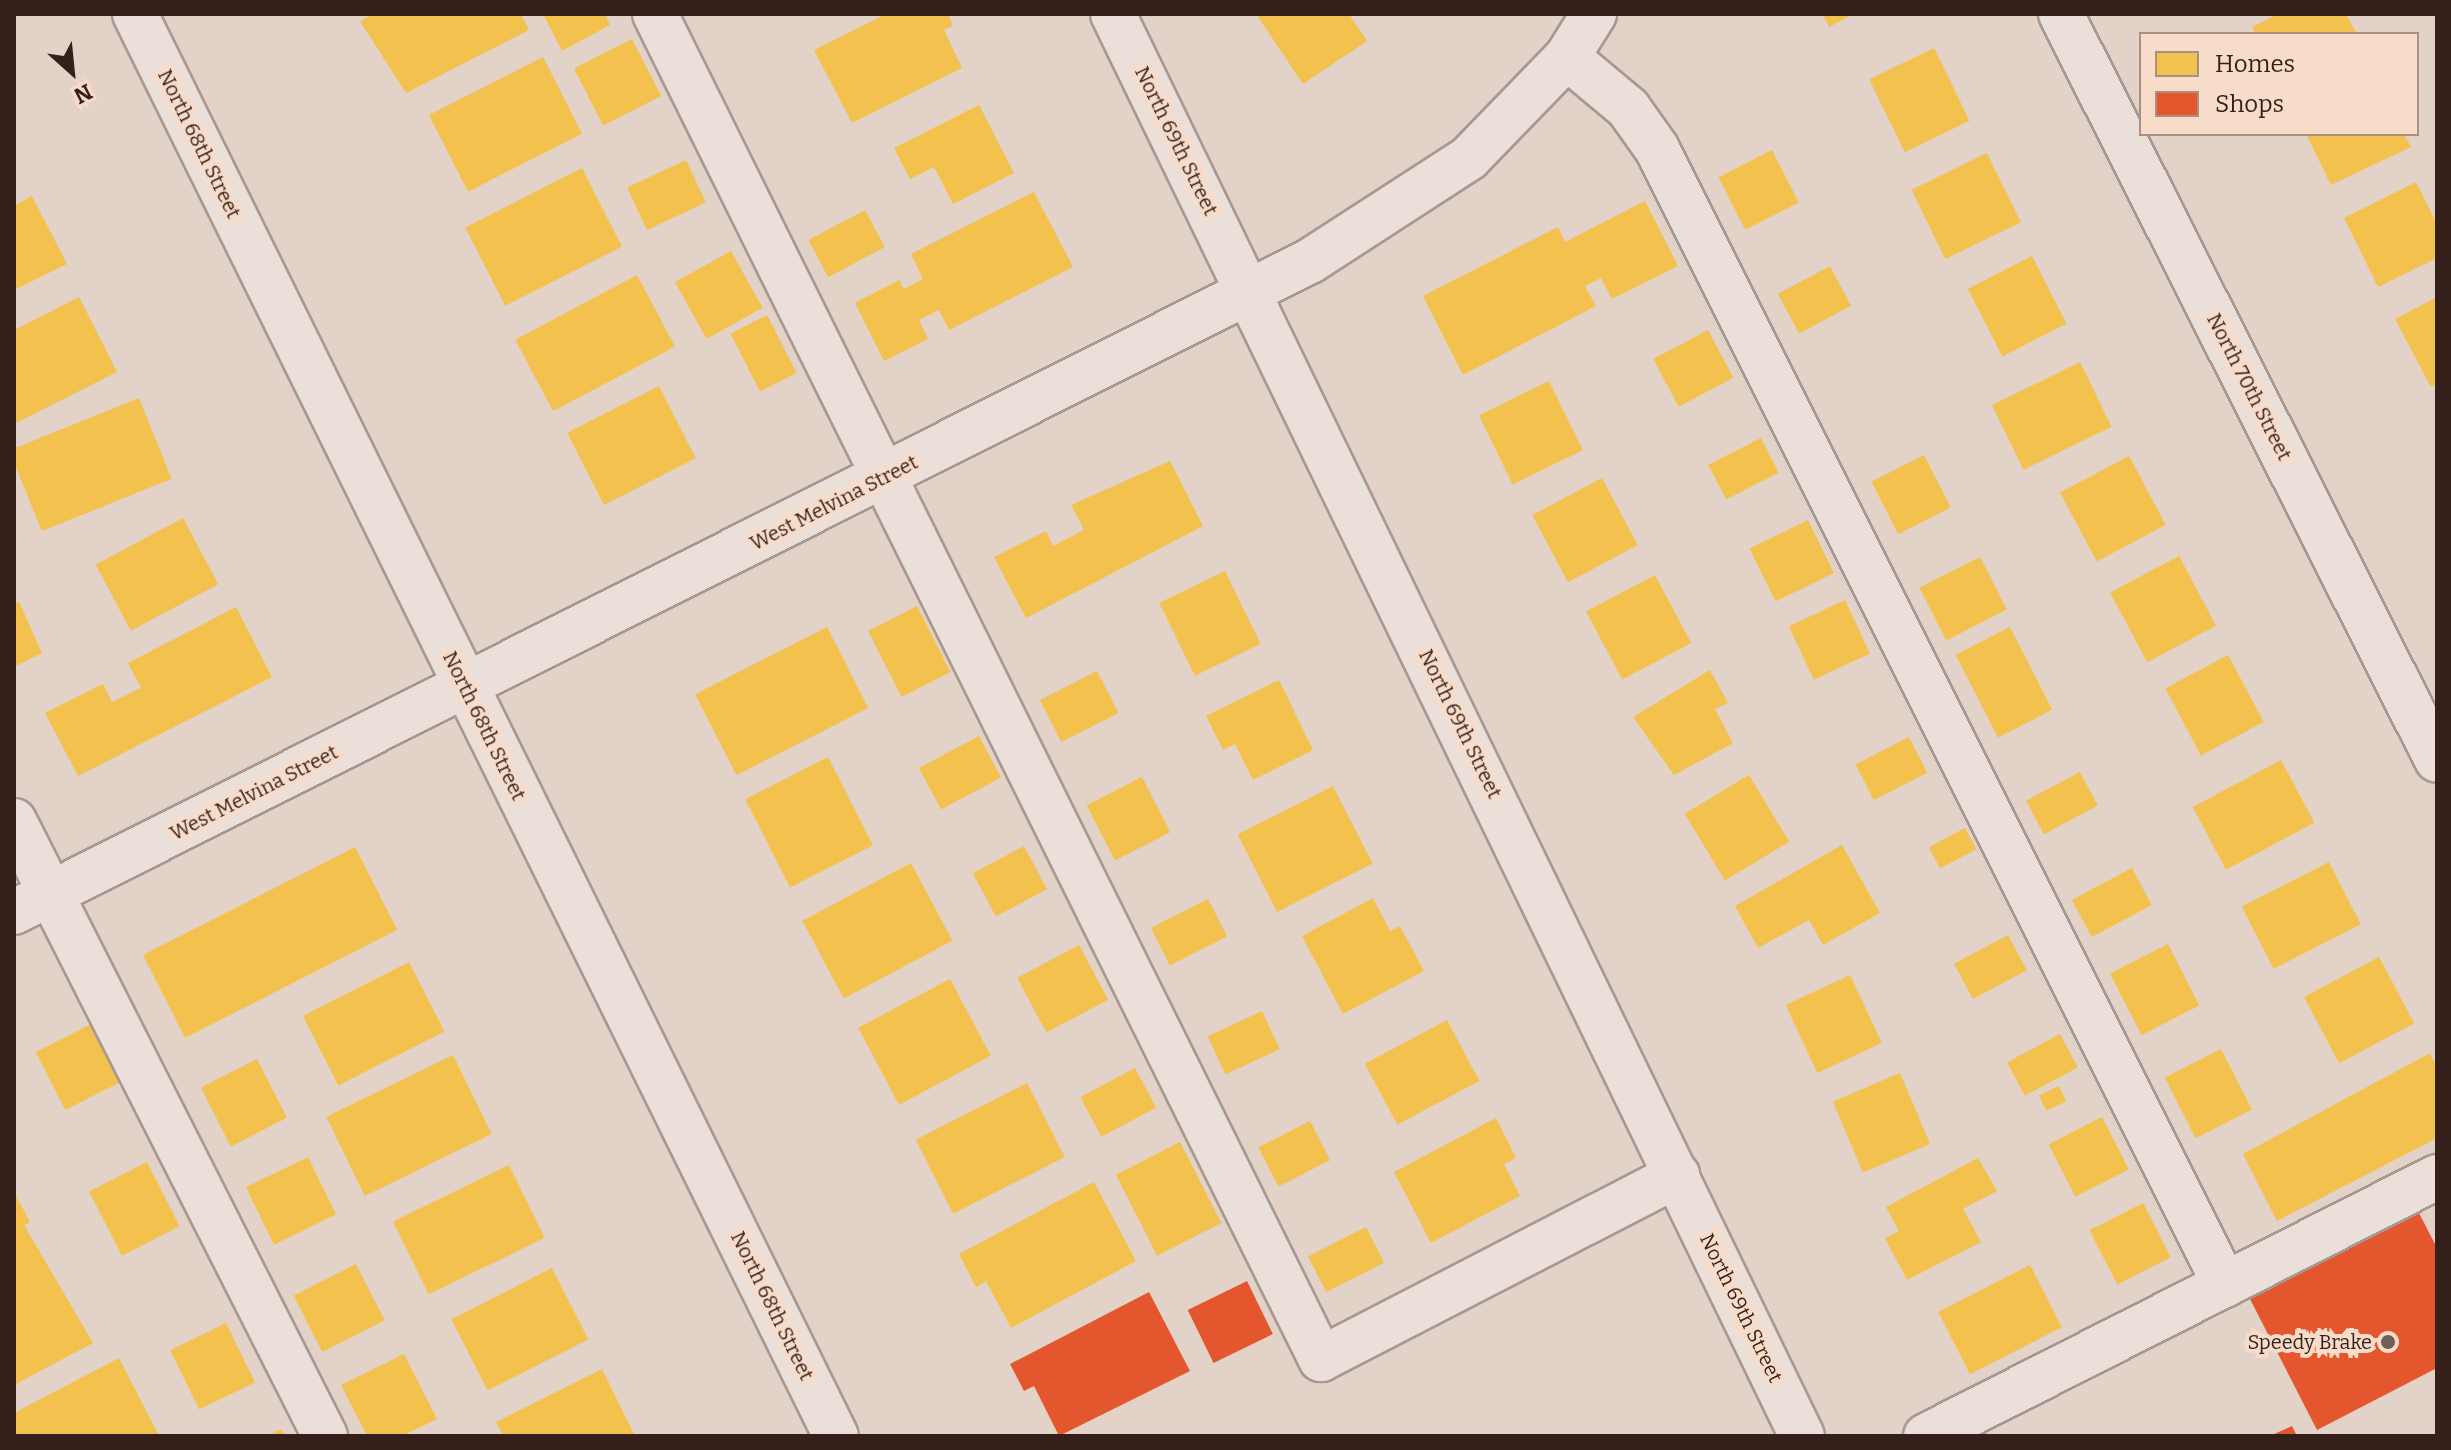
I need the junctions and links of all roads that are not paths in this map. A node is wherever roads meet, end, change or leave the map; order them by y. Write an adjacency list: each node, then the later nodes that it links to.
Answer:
1 (135, 14): 9 (street, North 68th Street)
2 (655, 14): 8 (street)
3 (1113, 14): 7 (street, North 69th Street)
4 (1594, 14): 6 (street, West Melvina Street)
5 (2061, 14): 10 (street, North 70th Street)
6 (1567, 57): 7 (street, West Melvina Street); 15 (street)
7 (1252, 294): 8 (street, West Melvina Street); 13 (street, North 69th Street)
8 (886, 477): 9 (street, West Melvina Street); 13 (street)
9 (465, 687): 12 (street, West Melvina Street); 17 (street, North 68th Street)
10 (2437, 760)
11 (14, 821): 12 (street)
12 (32, 904): 16 (street)
13 (1677, 1175): 18 (street, North 69th Street)
14 (2437, 1177): 15 (street)
15 (2225, 1285): 19 (street)
16 (325, 1436)
17 (836, 1436)
18 (1802, 1436)
19 (1926, 1436)

